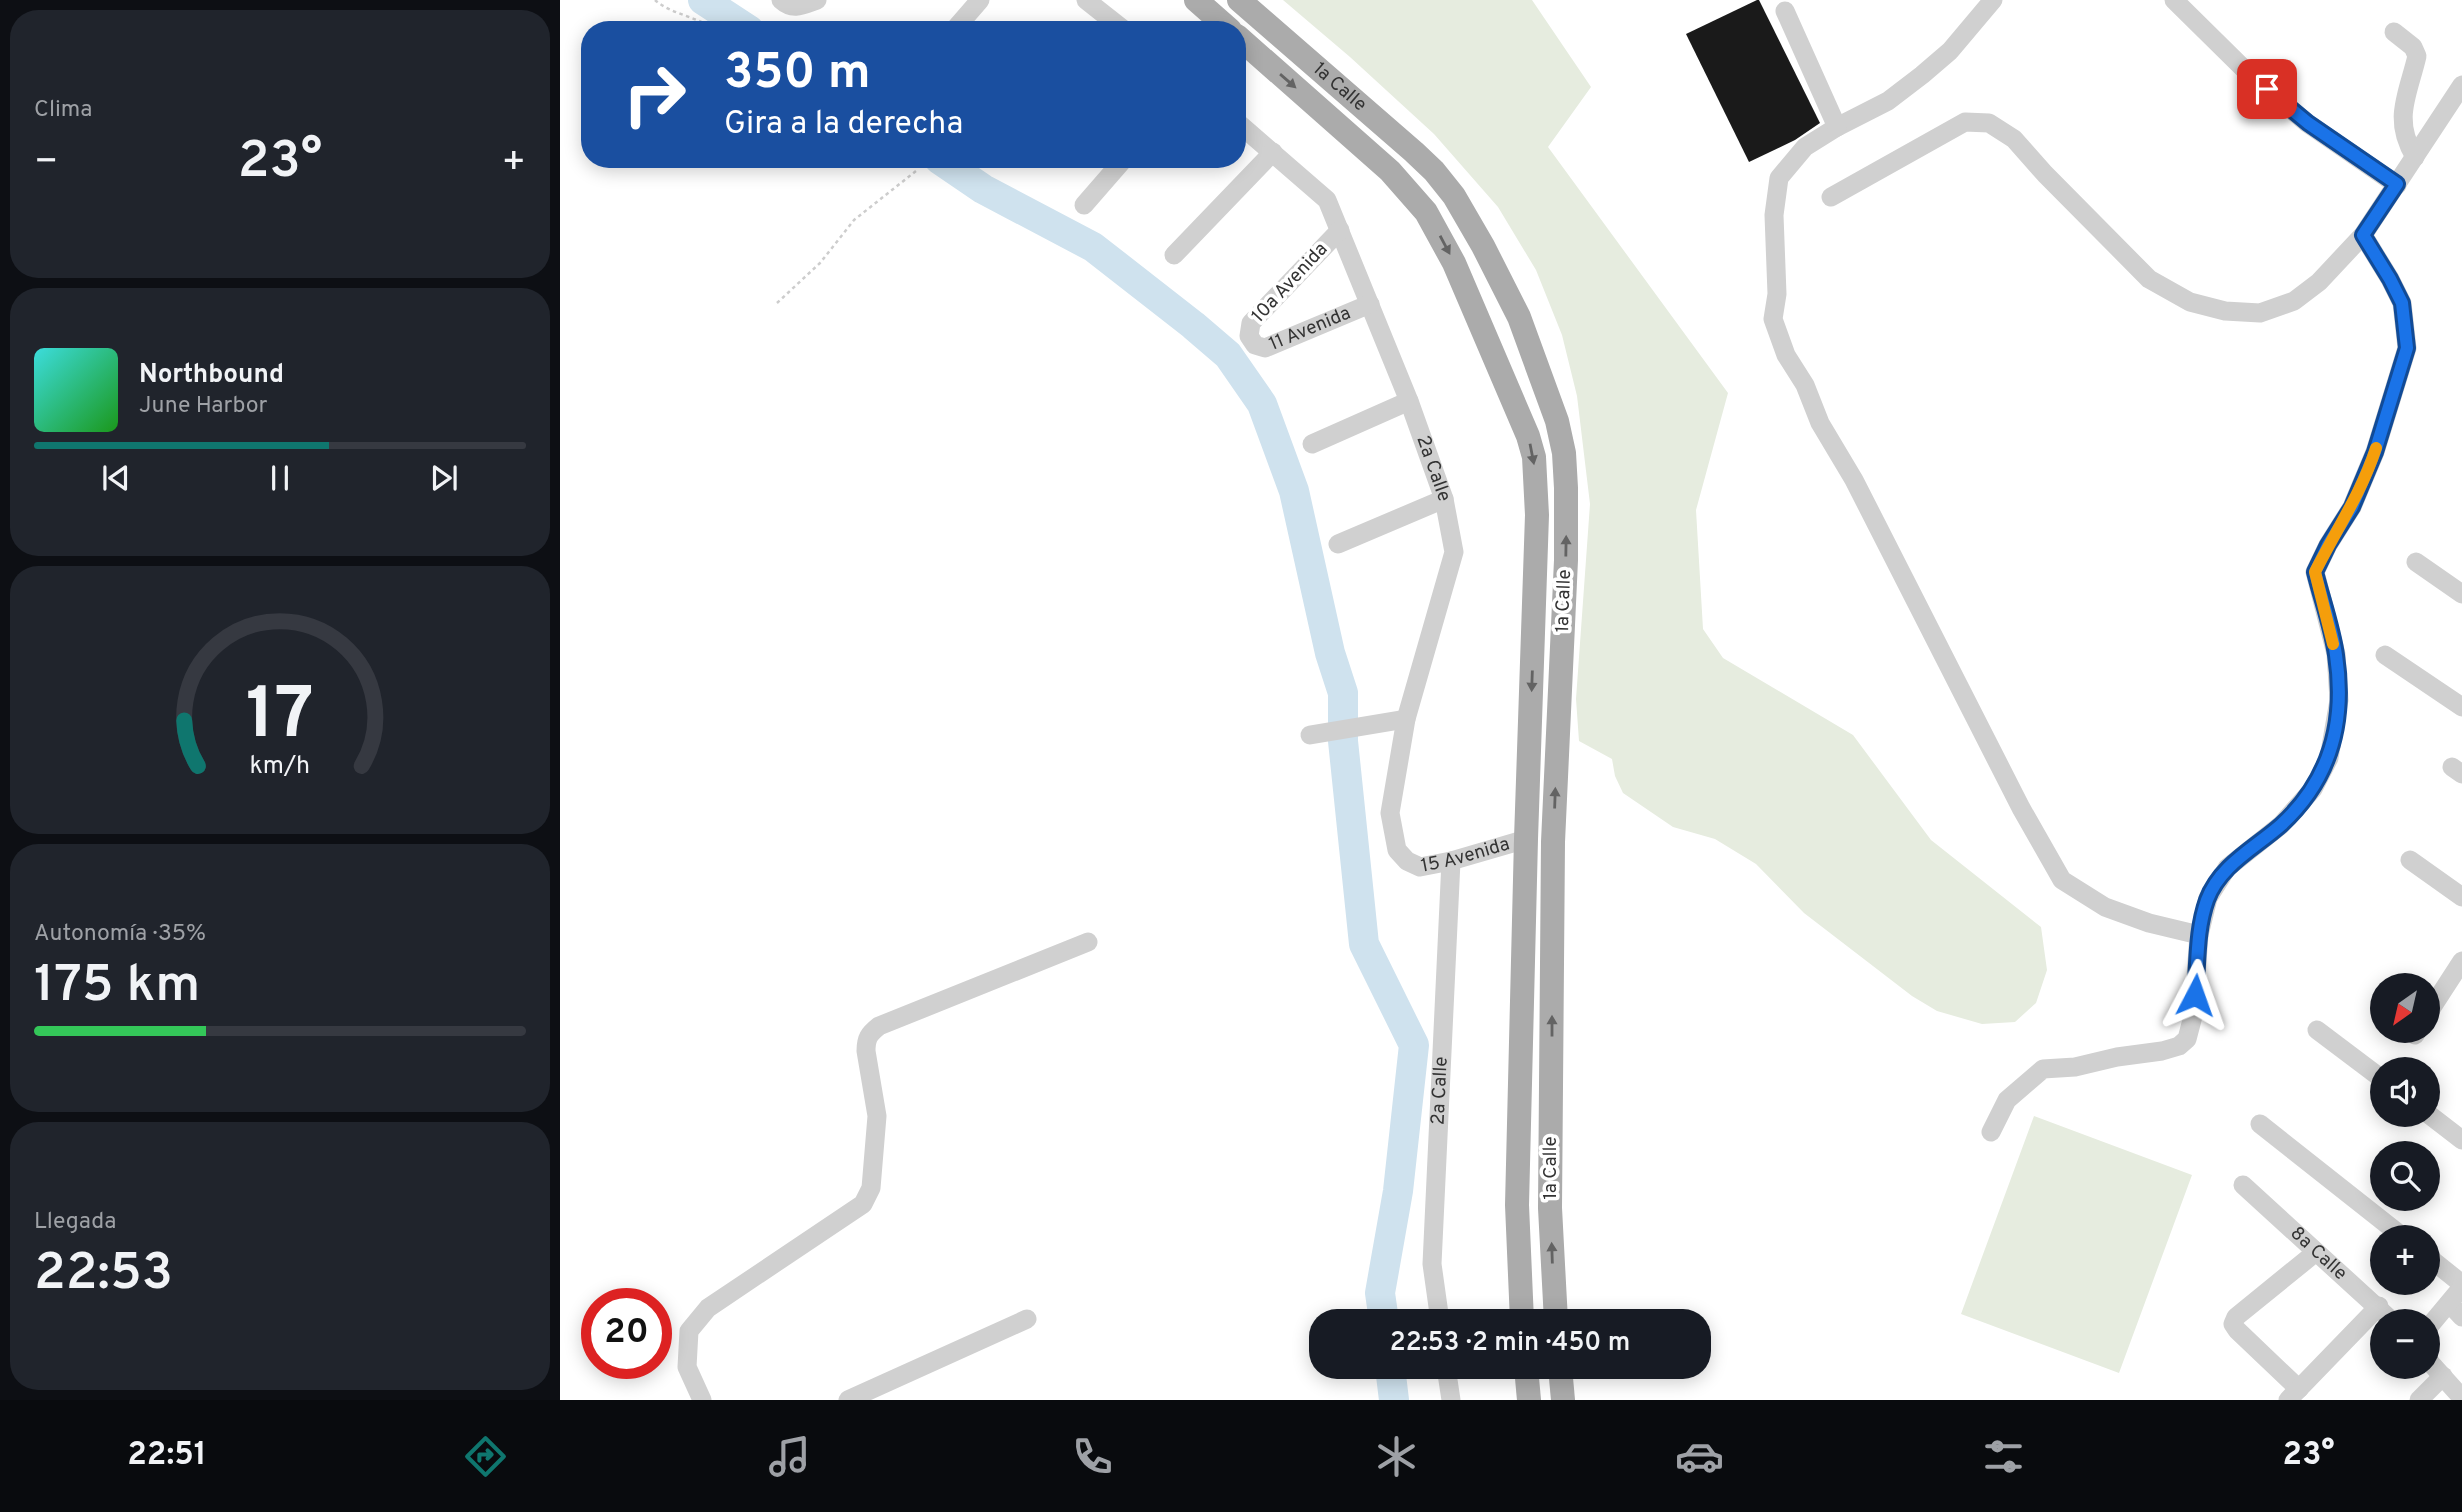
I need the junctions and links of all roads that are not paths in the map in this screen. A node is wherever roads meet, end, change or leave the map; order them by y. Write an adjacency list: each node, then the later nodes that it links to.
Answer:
1 (817, 0): 8 (street)
2 (980, 0): 10 (street)
3 (1086, 0): 11 (street)
4 (1196, 0): 12 (main road)
5 (1239, 0): 62 (main road, 1a Calle, one-way to 5)
6 (1993, 0): 16 (street)
7 (2175, 0): 21 (street)
8 (783, 2)
9 (1785, 11): 16 (street)
10 (962, 21)
11 (1106, 21)
12 (1220, 21)
13 (2394, 32): 19 (street)
14 (1246, 44): 39 (main road, 1a Calle, one-way to 39)
15 (2462, 85): 19 (street)
16 (1837, 127): 44 (street)
17 (1246, 130): 18 (street, 2a Calle)
18 (1273, 152): 24 (street, 2a Calle); 26 (street)
19 (2415, 157): 21 (street)
20 (1116, 168): 23 (street)
21 (2397, 184): 25 (street)
22 (1831, 197): 25 (street)
23 (1084, 205)
24 (1340, 230): 27 (street, 2a Calle); 28 (street, 10a Avenida)
25 (2363, 235): 44 (street)
26 (1174, 256)
27 (1370, 304): 28 (street, 11 Avenida); 29 (street, 2a Calle)
28 (1250, 339)
29 (1409, 401): 30 (street); 31 (street, 2a Calle)
30 (1312, 444)
31 (1444, 499): 32 (street); 37 (street, 2a Calle)
32 (1338, 544)
33 (2416, 562): 34 (street)
34 (2462, 594)
35 (2385, 655): 36 (street)
36 (2462, 707)
37 (1406, 719): 38 (street); 42 (street, 2a Calle)
38 (1310, 735)
39 (1526, 839): 41 (street, 15 Avenida); 61 (main road, 1a Calle)
40 (2410, 860): 43 (street)
41 (1451, 861): 42 (street, 15 Avenida); 60 (street, 2a Calle)
42 (1407, 862)
43 (2462, 897)
44 (2199, 934): 52 (street)
45 (1088, 942): 75 (street)
46 (2462, 961): 47 (street)
47 (2440, 995)
48 (2317, 1030): 49 (street)
49 (2370, 1070)
50 (2440, 1123): 53 (street)
51 (2260, 1124): 55 (street)
52 (1991, 1132)
53 (2462, 1140)
54 (2243, 1185): 56 (street, 8a Calle)
55 (2388, 1225)
56 (2316, 1252): 59 (street, 8a Calle); 73 (street)
57 (2440, 1267): 58 (street)
58 (2462, 1286): 64 (street)
59 (2379, 1306): 63 (street, 8a Calle); 73 (street)
60 (1439, 1309)
61 (1521, 1309)
62 (1555, 1309)
63 (2382, 1309)
64 (2455, 1310): 66 (street)
65 (1027, 1319): 72 (street)
66 (2440, 1320)
67 (2440, 1374): 68 (street)
68 (2443, 1377): 74 (street); 80 (street)
69 (1448, 1379): 77 (street)
70 (1527, 1379): 78 (main road)
71 (1561, 1379): 79 (main road)
72 (887, 1392): 76 (street)
73 (2293, 1395)
74 (2462, 1398)
75 (702, 1400)
76 (848, 1400)
77 (1451, 1400)
78 (1529, 1400)
79 (1563, 1400)
80 (2418, 1400)

